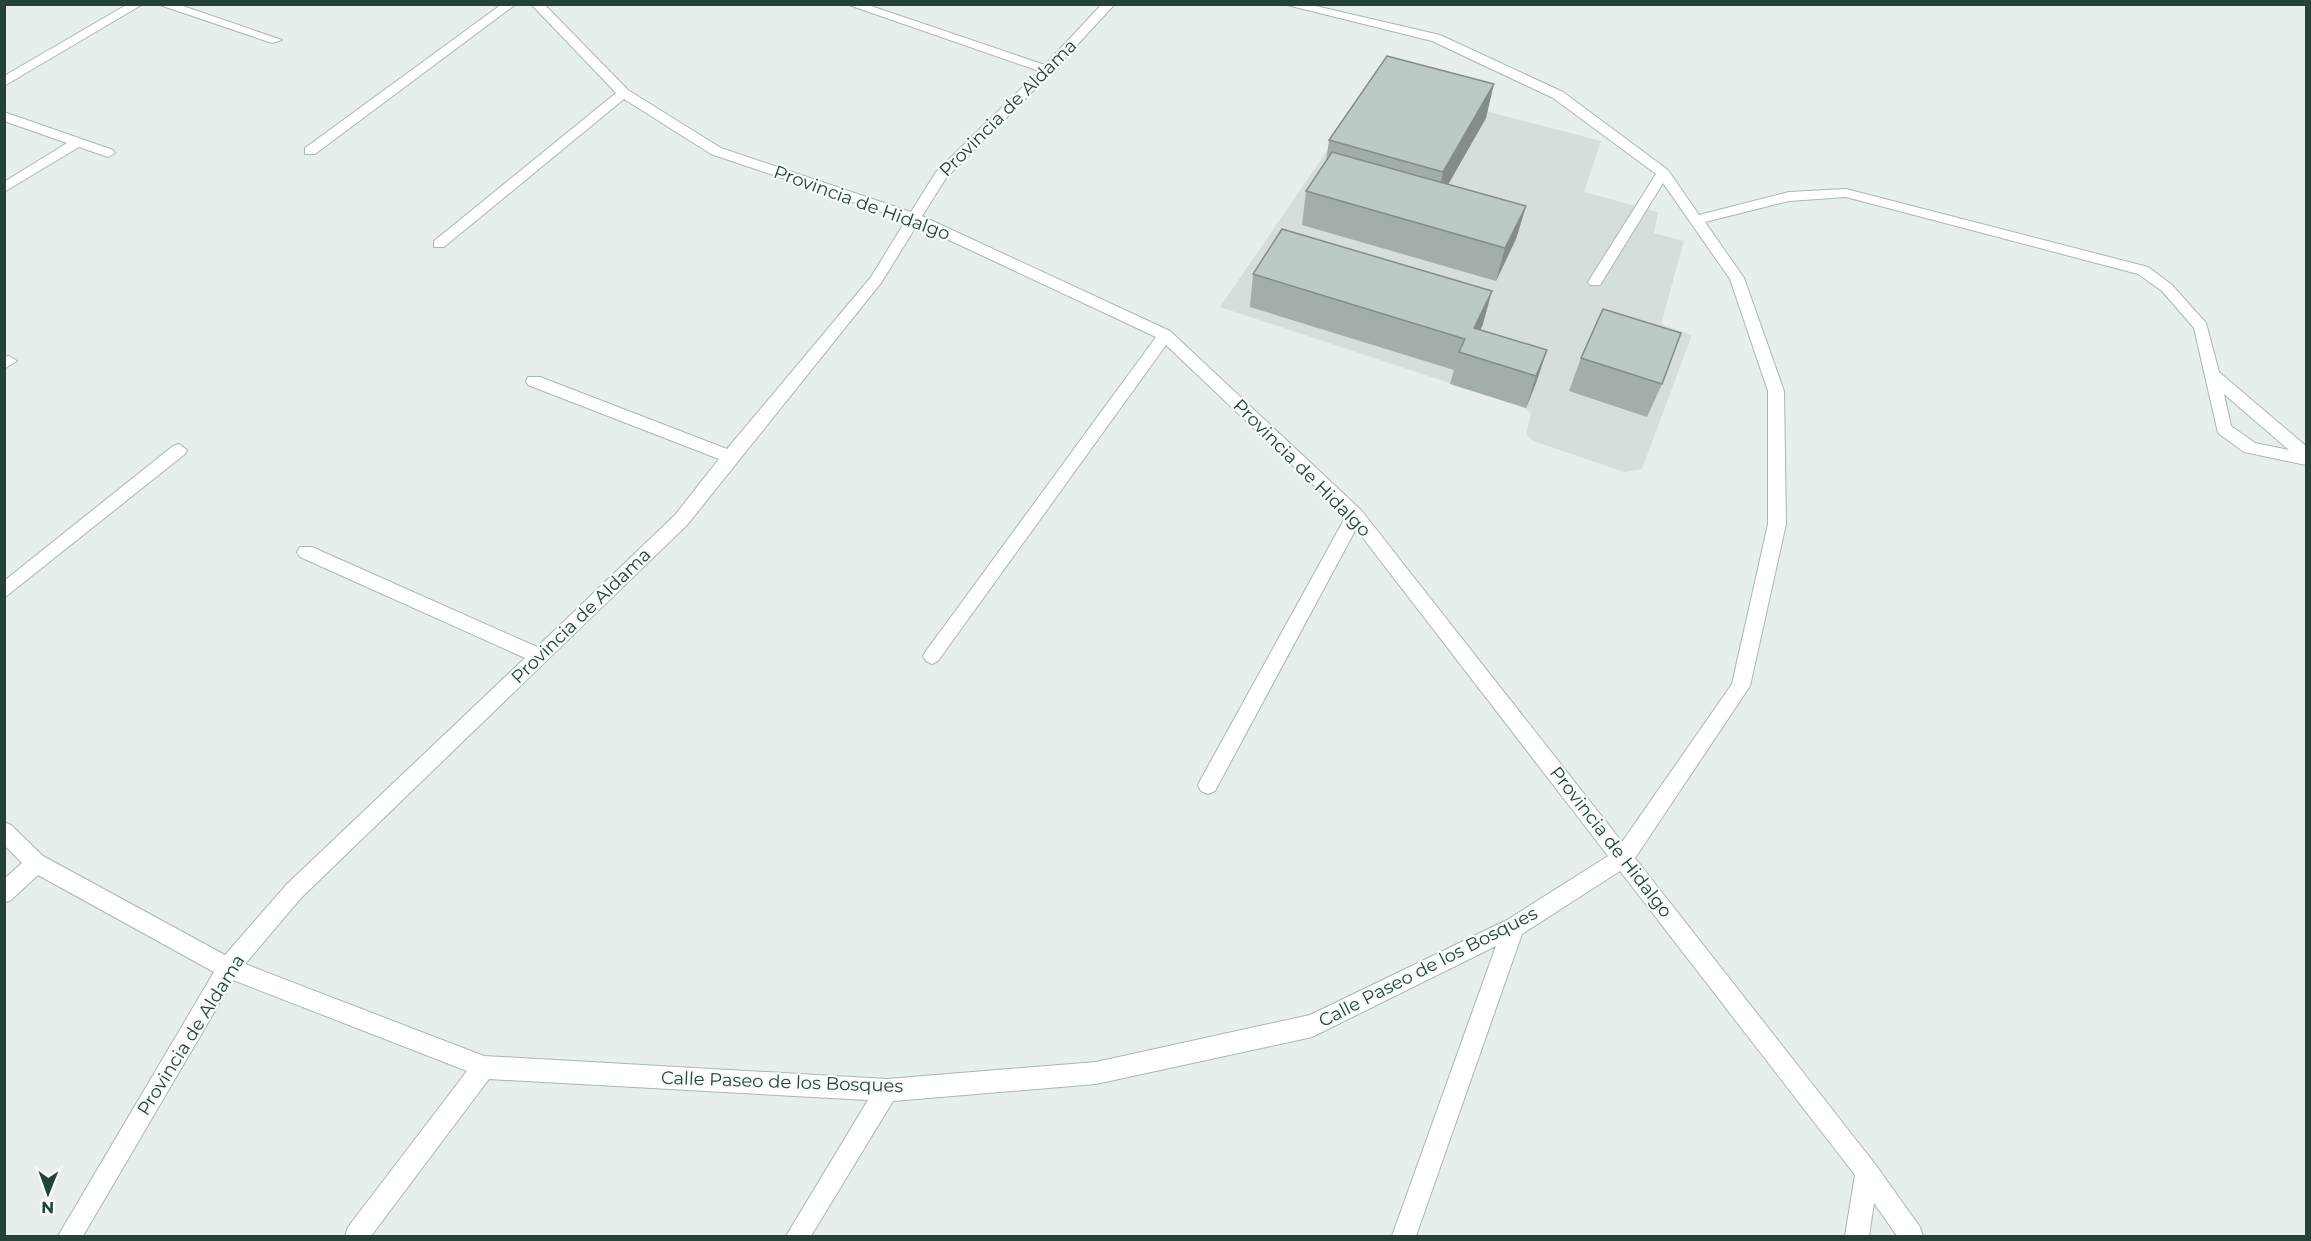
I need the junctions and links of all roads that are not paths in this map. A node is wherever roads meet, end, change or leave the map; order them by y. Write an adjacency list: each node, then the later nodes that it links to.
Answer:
1 (137, 4): 11 (street)
2 (163, 4): 9 (street)
3 (510, 4): 17 (street)
4 (537, 4): 14 (street, Provincia de Hidalgo)
5 (852, 4): 12 (street)
6 (1109, 4): 12 (street, Provincia de Aldama)
7 (1289, 4): 8 (street, Calle Paseo de los Bosques)
8 (1316, 7): 19 (street, Calle Paseo de los Bosques)
9 (276, 40)
10 (4, 64): 11 (street)
11 (24, 70): 13 (street)
12 (1047, 70): 21 (street, Provincia de Aldama)
13 (4, 82)
14 (623, 93): 21 (street, Provincia de Hidalgo); 23 (street)
15 (4, 116): 16 (street)
16 (78, 142): 18 (street); 20 (street)
17 (310, 151)
18 (108, 153)
19 (1663, 173): 22 (street, Calle Paseo de los Bosques); 24 (street)
20 (4, 188)
21 (914, 218): 25 (street, Provincia de Hidalgo); 29 (street, Provincia de Aldama)
22 (1696, 220): 26 (street); 38 (street, Calle Paseo de los Bosques)
23 (439, 244)
24 (1595, 282)
25 (1165, 335): 31 (street, Provincia de Hidalgo); 35 (street)
26 (2212, 375): 30 (street); 30 (street)
27 (534, 381): 29 (street)
28 (179, 450): 33 (street)
29 (730, 457): 34 (street, Provincia de Aldama)
30 (2307, 457)
31 (1355, 515): 36 (street); 38 (street, Provincia de Hidalgo)
32 (306, 552): 34 (street)
33 (4, 591)
34 (539, 656): 42 (street, Provincia de Aldama)
35 (932, 656)
36 (1208, 785)
37 (4, 831): 39 (street, Calle Paseo de los Bosques)
38 (1623, 858): 41 (street, Calle Paseo de los Bosques); 45 (street, Provincia de Hidalgo)
39 (36, 863): 40 (street); 42 (street, Calle Paseo de los Bosques)
40 (4, 893)
41 (1514, 927): 44 (street, Calle Paseo de los Bosques); 49 (street)
42 (228, 968): 43 (street, Calle Paseo de los Bosques); 46 (street, Provincia de Aldama)
43 (484, 1067): 44 (street, Calle Paseo de los Bosques); 47 (street)
44 (887, 1090): 48 (street)
45 (1868, 1172): 50 (street); 51 (street, Provincia de Hidalgo)
46 (70, 1236)
47 (357, 1236)
48 (798, 1236)
49 (1404, 1236)
50 (1857, 1236)
51 (1911, 1236)

